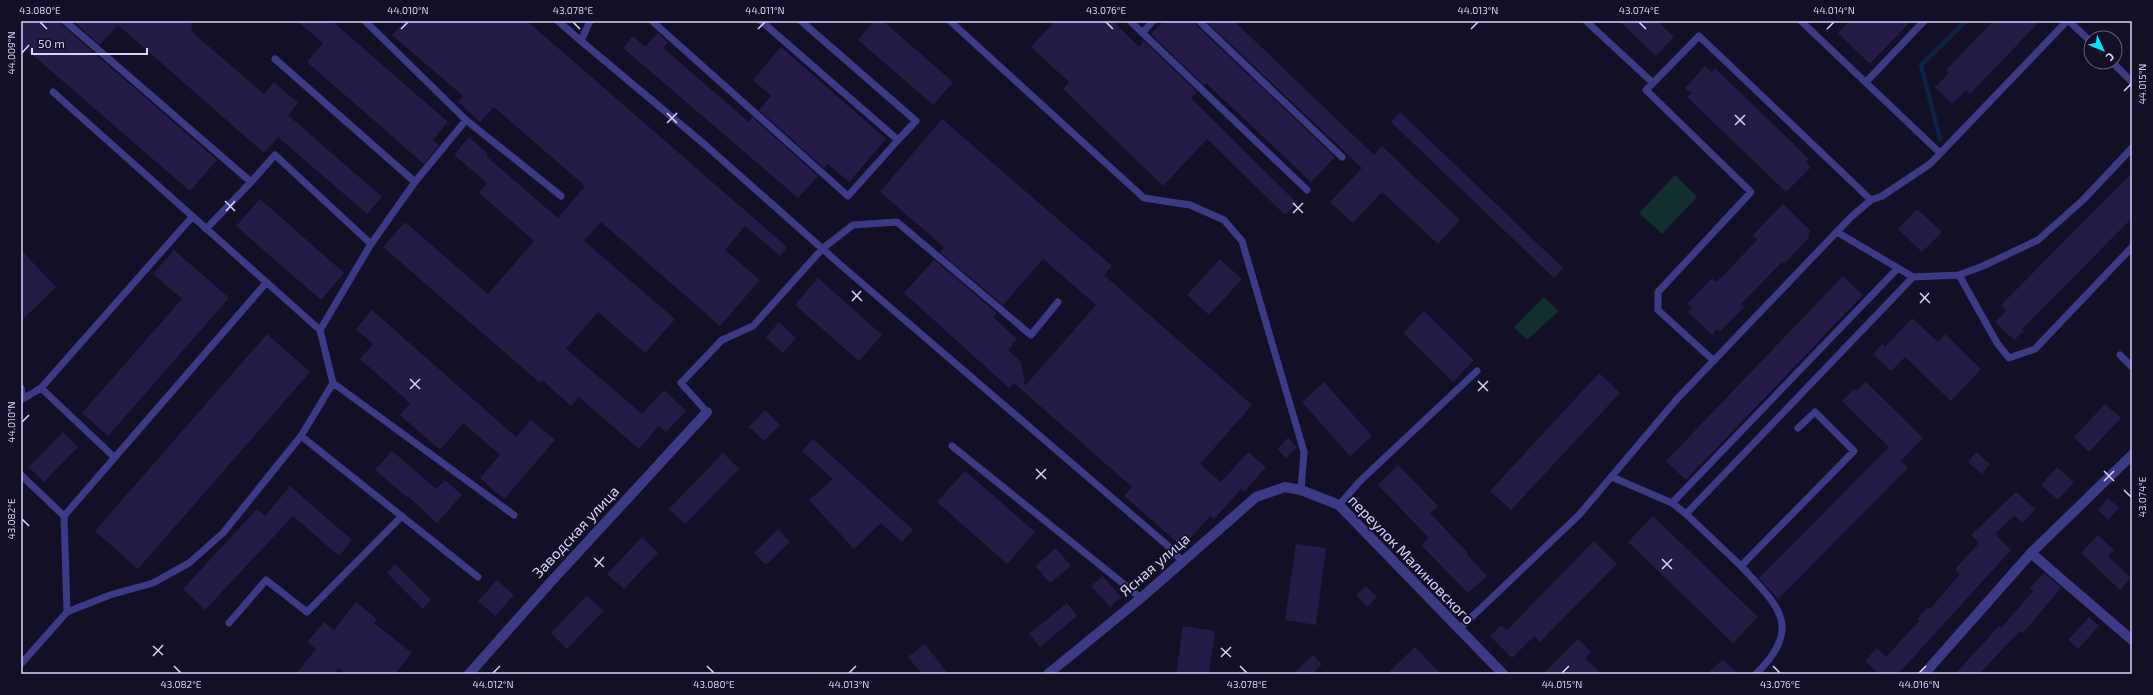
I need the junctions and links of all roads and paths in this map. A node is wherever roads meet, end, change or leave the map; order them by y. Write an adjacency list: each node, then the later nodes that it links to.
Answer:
1 (65, 21): 30 (lane)
2 (365, 21): 25 (lane)
3 (558, 21): 18 (lane)
4 (590, 21): 18 (lane)
5 (652, 21): 26 (lane)
6 (761, 21): 26 (lane)
7 (801, 21): 26 (lane)
8 (950, 21): 64 (lane)
9 (1130, 21): 16 (lane)
10 (1153, 21): 16 (lane)
11 (1199, 21): 29 (lane)
12 (1586, 21): 23 (lane)
13 (1801, 21): 21 (lane)
14 (1924, 21): 21 (lane)
15 (2068, 21): 17 (lane); 28 (lane)
16 (1142, 32): 32 (lane)
17 (2083, 35)
18 (580, 41): 40 (lane)
19 (275, 59): 31 (lane)
20 (2120, 70): 22 (lane)
21 (1866, 82): 28 (lane)
22 (2132, 82)
23 (1653, 83): 34 (lane); 48 (lane)
24 (52, 92): 35 (lane)
25 (466, 120): 31 (lane); 33 (lane)
26 (898, 140)
27 (2132, 148): 42 (lane)
28 (1940, 153): 34 (lane)
29 (1342, 157)
30 (251, 182): 36 (lane); 38 (lane)
31 (415, 182): 38 (lane)
32 (1307, 190)
33 (561, 196)
34 (1871, 200): 37 (lane)
35 (192, 217): 36 (lane); 53 (lane)
36 (206, 229): 44 (lane)
37 (1837, 232): 41 (lane); 48 (lane)
38 (371, 244): 46 (lane)
39 (2132, 246): 42 (lane)
40 (823, 248): 45 (lane); 55 (lane); 72 (lane)
41 (1897, 268): 43 (lane); 65 (lane)
42 (1959, 275): 43 (lane)
43 (1913, 277): 68 (lane)
44 (266, 283): 46 (lane); 60 (lane)
45 (1058, 302)
46 (320, 330): 51 (lane)
47 (2120, 355): 49 (lane)
48 (1714, 361): 62 (lane)
49 (2132, 367)
50 (1477, 371): 66 (lane)
51 (333, 383): 57 (lane); 67 (lane)
52 (21, 388): 54 (lane)
53 (41, 388): 54 (lane); 60 (lane)
54 (22, 399)
55 (707, 412): 82 (street, Заводская улица)
56 (1798, 428): 73 (lane)
57 (301, 436): 70 (lane); 76 (lane)
58 (952, 446): 75 (lane)
59 (2132, 455): 71 (street)
60 (114, 457): 69 (lane)
61 (21, 475): 69 (lane)
62 (1612, 477): 65 (lane); 78 (lane)
63 (1285, 487): 64 (street, переулок Малиновского); 72 (street, Ясная улица)
64 (1301, 490): 66 (street, переулок Малиновского)
65 (1672, 503): 68 (lane)
66 (1339, 505): 78 (street, переулок Малиновского)
67 (514, 514)
68 (1686, 514): 73 (lane)
69 (64, 516): 76 (lane)
70 (402, 516): 74 (lane); 77 (lane)
71 (2031, 553): 79 (street); 85 (street)
72 (1182, 561): 75 (street, Ясная улица)
73 (1741, 566): 84 (lane)
74 (478, 577)
75 (1141, 598): 83 (street, Ясная улица)
76 (67, 612): 80 (lane)
77 (229, 623)
78 (1458, 630): 81 (street, переулок Малиновского)
79 (2132, 640)
80 (21, 664)
81 (1501, 673)
82 (469, 674)
83 (1048, 674)
84 (1756, 674)
85 (1924, 674)

